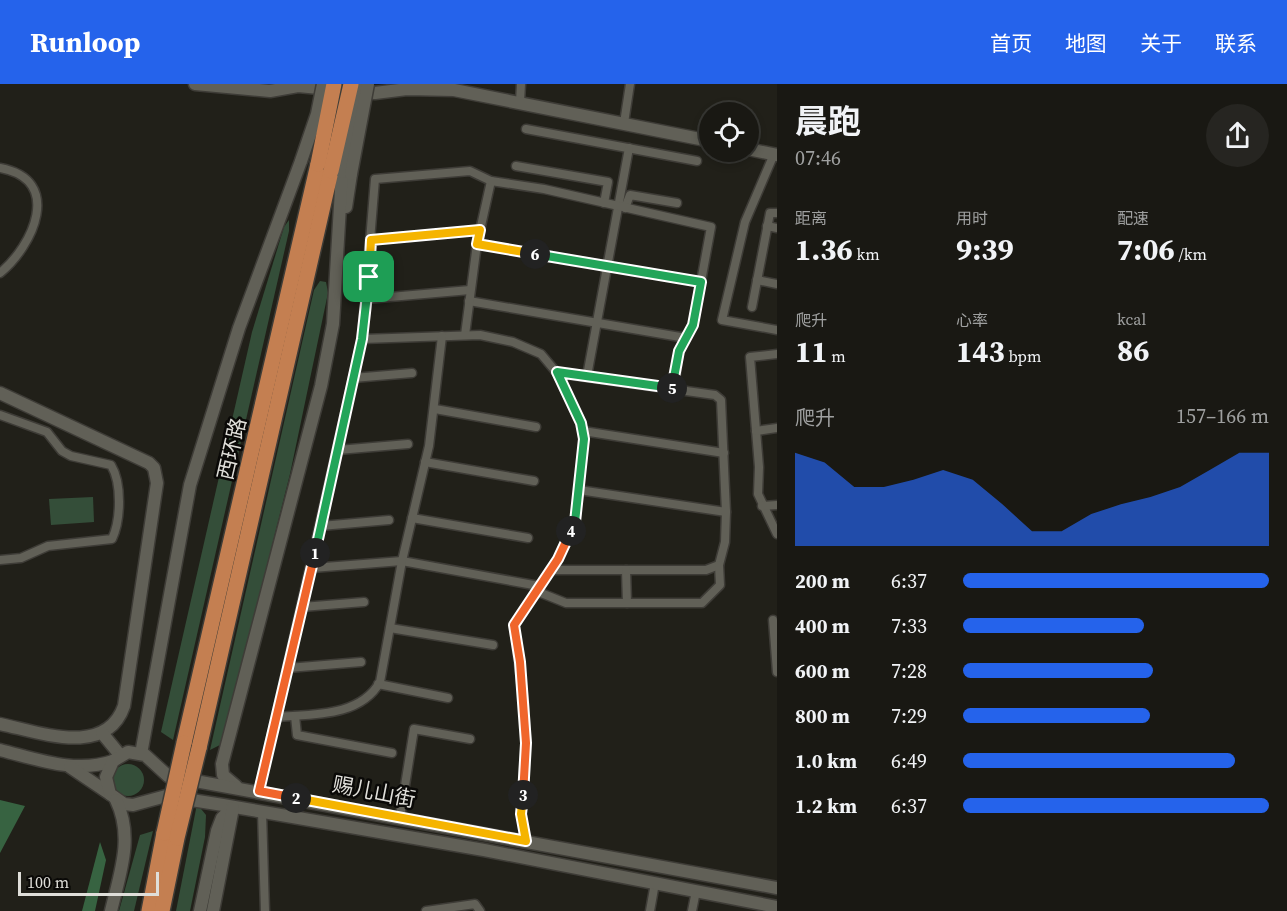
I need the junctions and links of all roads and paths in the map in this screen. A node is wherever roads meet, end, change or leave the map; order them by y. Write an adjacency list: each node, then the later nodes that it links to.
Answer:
1 (195, 84): 9 (main road)
2 (323, 84): 97 (main road, bridge)
3 (334, 84): 19 (highway, bridge)
4 (351, 84): 19 (highway, bridge)
5 (359, 84): 19 (main road, bridge)
6 (368, 84): 19 (main road, bridge)
7 (521, 84): 9 (street)
8 (630, 84): 10 (street)
9 (520, 102): 10 (main road)
10 (624, 123): 12 (main road)
11 (526, 129): 13 (street)
12 (699, 139)
13 (629, 148): 16 (street); 23 (street)
14 (759, 151): 15 (main road)
15 (775, 154): 40 (street)
16 (697, 161)
17 (516, 166): 21 (street)
18 (0, 168): 31 (street)
19 (335, 170): 100 (main road); 107 (highway, 西环路, bridge)
20 (491, 181): 21 (street); 27 (street); 28 (street)
21 (604, 203): 23 (street)
22 (677, 203): 23 (street)
23 (621, 207): 30 (street); 33 (street)
24 (777, 213): 25 (street)
25 (767, 226): 26 (street); 32 (street)
26 (777, 228)
27 (480, 230): 28 (street); 29 (street)
28 (371, 240): 36 (street)
29 (477, 244): 30 (street); 35 (street)
30 (606, 266): 33 (street); 39 (street)
31 (0, 273)
32 (756, 280): 34 (street); 38 (street)
33 (701, 282): 43 (street)
34 (777, 284)
35 (470, 290): 36 (street); 37 (street)
36 (367, 299): 44 (street)
37 (469, 301): 39 (street); 41 (street)
38 (752, 307)
39 (597, 324): 43 (street); 48 (street)
40 (777, 330)
41 (465, 335): 42 (street); 46 (street)
42 (442, 336): 44 (street); 52 (street)
43 (686, 338): 50 (street)
44 (362, 339): 49 (street)
45 (777, 354): 56 (street)
46 (557, 372): 48 (street); 57 (street)
47 (412, 373): 49 (street)
48 (587, 376): 50 (street)
49 (354, 378): 59 (street)
50 (674, 388): 60 (street)
51 (0, 393): 93 (main road)
52 (435, 409): 54 (street); 61 (street)
53 (0, 415): 72 (street)
54 (536, 426)
55 (777, 428): 56 (street)
56 (756, 430): 65 (street)
57 (583, 431): 60 (street); 63 (street)
58 (408, 444): 59 (street)
59 (338, 450): 69 (street)
60 (724, 453): 66 (street)
61 (425, 462): 62 (street); 67 (street)
62 (534, 481)
63 (579, 490): 66 (street); 76 (street)
64 (777, 505): 65 (street)
65 (762, 506): 70 (street)
66 (726, 512): 74 (street)
67 (412, 518): 71 (street); 73 (street)
68 (389, 520): 69 (street)
69 (321, 526): 75 (street)
70 (777, 534)
71 (528, 538)
72 (0, 560)
73 (402, 561): 75 (street); 78 (street); 83 (street)
74 (719, 565): 77 (street); 80 (street)
75 (312, 568): 81 (street)
76 (550, 570): 77 (street); 78 (street)
77 (626, 570): 80 (street)
78 (537, 588): 80 (street); 108 (street)
79 (364, 602): 81 (street)
80 (627, 603)
81 (302, 607): 86 (street)
82 (773, 620): 87 (street)
83 (390, 628): 84 (street); 88 (street)
84 (493, 645)
85 (361, 662): 86 (street)
86 (288, 668): 91 (street)
87 (777, 672)
88 (378, 684): 89 (street); 90 (street)
89 (448, 698)
90 (295, 716): 91 (street); 96 (street)
91 (277, 717): 101 (street)
92 (0, 723): 93 (main road)
93 (102, 733): 98 (main road)
94 (470, 739): 105 (street)
95 (0, 750): 99 (main road)
96 (392, 753)
97 (141, 754): 98 (main road); 100 (main road, 赐儿山街)
98 (116, 758): 99 (main road); 102 (main road)
99 (69, 766): 102 (main road)
100 (237, 787): 101 (main road, 赐儿山街)
101 (259, 791): 105 (main road, 赐儿山街)
102 (113, 797): 103 (main road, 赐儿山街); 113 (main road)
103 (233, 807): 104 (main road, 赐儿山街); 116 (main road); 117 (main road)
104 (262, 812): 106 (main road, 赐儿山街); 118 (street)
105 (400, 817): 106 (main road); 108 (main road, 赐儿山街)
106 (397, 835): 109 (main road, 赐儿山街)
107 (171, 836): 114 (highway); 115 (highway)
108 (526, 841): 110 (main road, 赐儿山街)
109 (655, 884): 111 (main road, 赐儿山街); 121 (street)
110 (777, 888)
111 (696, 891): 112 (main road, 赐儿山街); 122 (street)
112 (777, 907)
113 (111, 911)
114 (149, 911)
115 (162, 911)
116 (200, 911)
117 (213, 911)
118 (265, 911)
119 (426, 911): 120 (street)
120 (480, 911)
121 (650, 911)
122 (692, 911)

